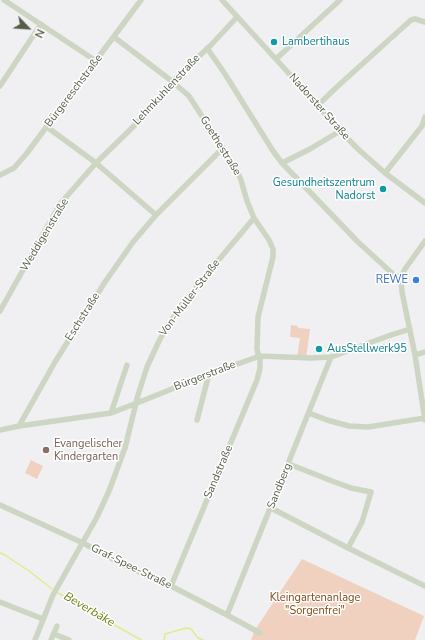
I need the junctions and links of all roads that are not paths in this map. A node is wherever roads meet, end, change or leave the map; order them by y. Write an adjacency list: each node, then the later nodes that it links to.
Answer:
1 (4, 0): 7 (street)
2 (141, 0): 8 (street, Bürgereschstraße)
3 (222, 0): 5 (street, Nadorster Straße)
4 (340, 0): 10 (street)
5 (237, 17): 9 (street, Lehmkuhlenstraße); 10 (street, Nadorster Straße)
6 (425, 22): 14 (street)
7 (41, 24): 11 (street); 13 (street)
8 (114, 37): 11 (street, Bürgereschstraße); 12 (street, Goethestraße)
9 (207, 48): 12 (street, Lehmkuhlenstraße); 19 (street)
10 (276, 59): 14 (street, Nadorster Straße)
11 (96, 61): 16 (street, Bürgereschstraße)
12 (173, 82): 18 (street, Goethestraße); 20 (street, Lehmkuhlenstraße)
13 (0, 86)
14 (317, 106): 17 (street, Nadorster Straße)
15 (425, 117): 21 (street)
16 (47, 127): 20 (street); 22 (street, Bürgereschstraße)
17 (340, 131): 19 (street); 21 (street, Nadorster Straße)
18 (223, 148): 24 (street, Eschstraße); 25 (street, Goethestraße)
19 (282, 163): 27 (street)
20 (96, 164): 24 (street); 28 (street, Weddigenstraße)
21 (385, 173): 23 (street, Nadorster Straße)
22 (0, 175)
23 (425, 203)
24 (156, 215): 41 (street, Eschstraße)
25 (254, 218): 32 (street, Goethestraße); 36 (street, Von-Müller-Straße)
26 (425, 241): 27 (street)
27 (401, 277): 29 (street)
28 (0, 311)
29 (410, 329): 31 (street); 33 (street, Bürgerstraße)
30 (425, 352): 31 (street)
31 (415, 355): 39 (street)
32 (260, 356): 33 (street, Bürgerstraße); 35 (street, Bürgerstraße); 48 (street, Sandstraße)
33 (331, 357): 38 (street, Sandberg)
34 (127, 365): 37 (street)
35 (209, 374): 36 (street, Bürgerstraße); 40 (street)
36 (137, 403): 37 (street, Bürgerstraße); 46 (street, Von-Müller-Straße)
37 (111, 413): 41 (street, Bürgerstraße)
38 (309, 413): 39 (street); 43 (street, Sandberg)
39 (425, 419)
40 (197, 420)
41 (19, 426): 42 (street, Bürgerstraße)
42 (0, 430)
43 (289, 464): 45 (street, Sandberg); 47 (street)
44 (0, 505): 46 (street, Graf-Spee-Straße)
45 (271, 508): 47 (street); 51 (street, Sandberg)
46 (83, 543): 48 (street, Graf-Spee-Straße); 52 (street, Von-Müller-Straße)
47 (348, 548): 49 (street)
48 (171, 586): 51 (street, Graf-Spee-Straße)
49 (425, 586)
50 (0, 602): 52 (street)
51 (227, 615): 54 (street, Graf-Spee-Straße)
52 (43, 619): 56 (street, Von-Müller-Straße)
53 (57, 626): 55 (street)
54 (260, 633)
55 (54, 634): 57 (street); 58 (street)
56 (35, 640)
57 (51, 640)
58 (69, 640)

